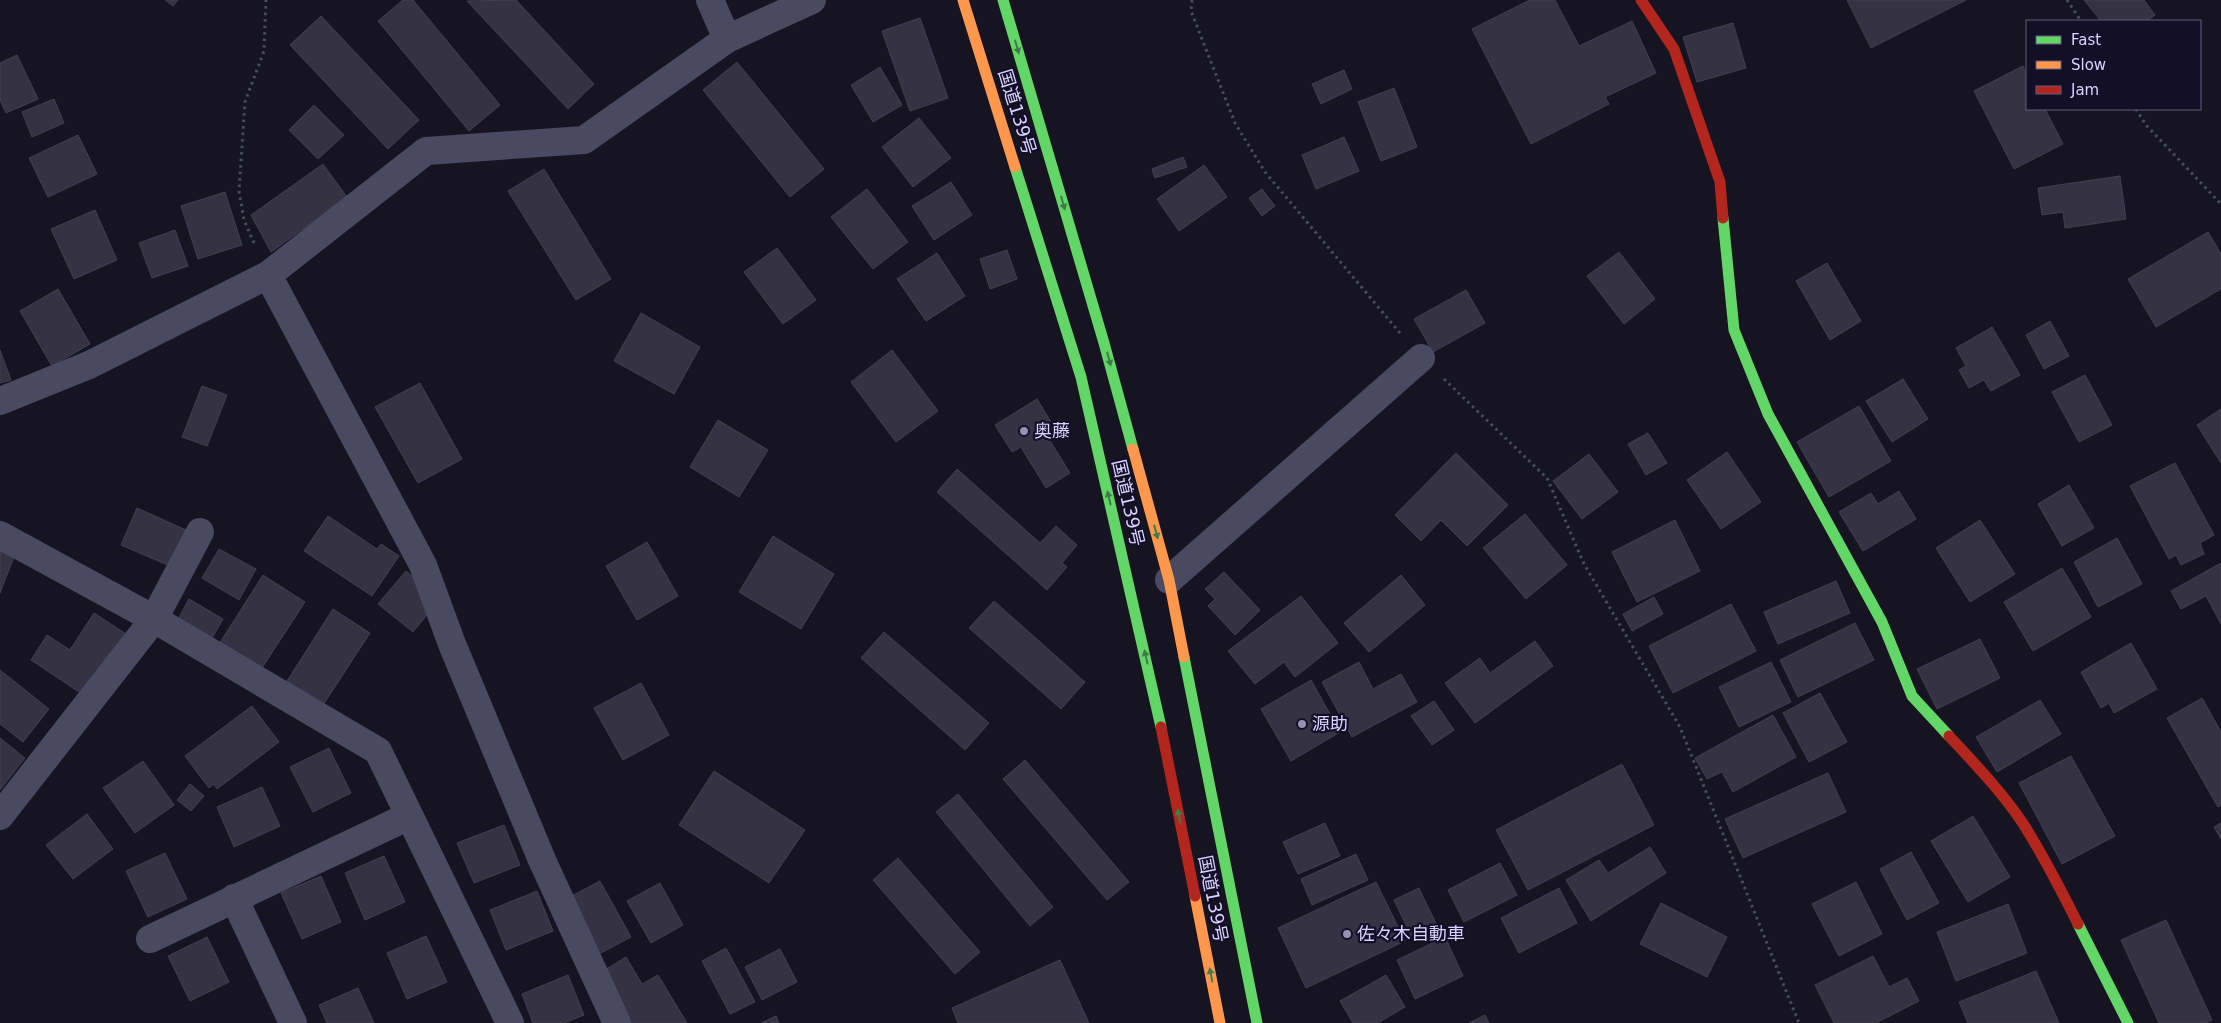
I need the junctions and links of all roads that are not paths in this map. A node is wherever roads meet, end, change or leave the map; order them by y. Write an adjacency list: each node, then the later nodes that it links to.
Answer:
1 (710, 0): 6 (street)
2 (812, 0): 6 (street)
3 (963, 0): 21 (main road, 国道139号, one-way to 3)
4 (1003, 0): 12 (main road, 国道139号, one-way to 12)
5 (1641, 0): 23 (main road)
6 (727, 39): 7 (street)
7 (268, 275): 9 (street); 20 (street)
8 (1422, 358): 12 (street)
9 (0, 401)
10 (200, 532): 13 (street)
11 (0, 535): 13 (street)
12 (1169, 580): 22 (main road, 国道139号)
13 (154, 619): 14 (street); 15 (street)
14 (0, 816)
15 (409, 816): 16 (street); 19 (street)
16 (234, 898): 17 (street); 18 (street)
17 (150, 939)
18 (293, 1023)
19 (510, 1023)
20 (618, 1023)
21 (1220, 1023)
22 (1257, 1023)
23 (2128, 1023)

